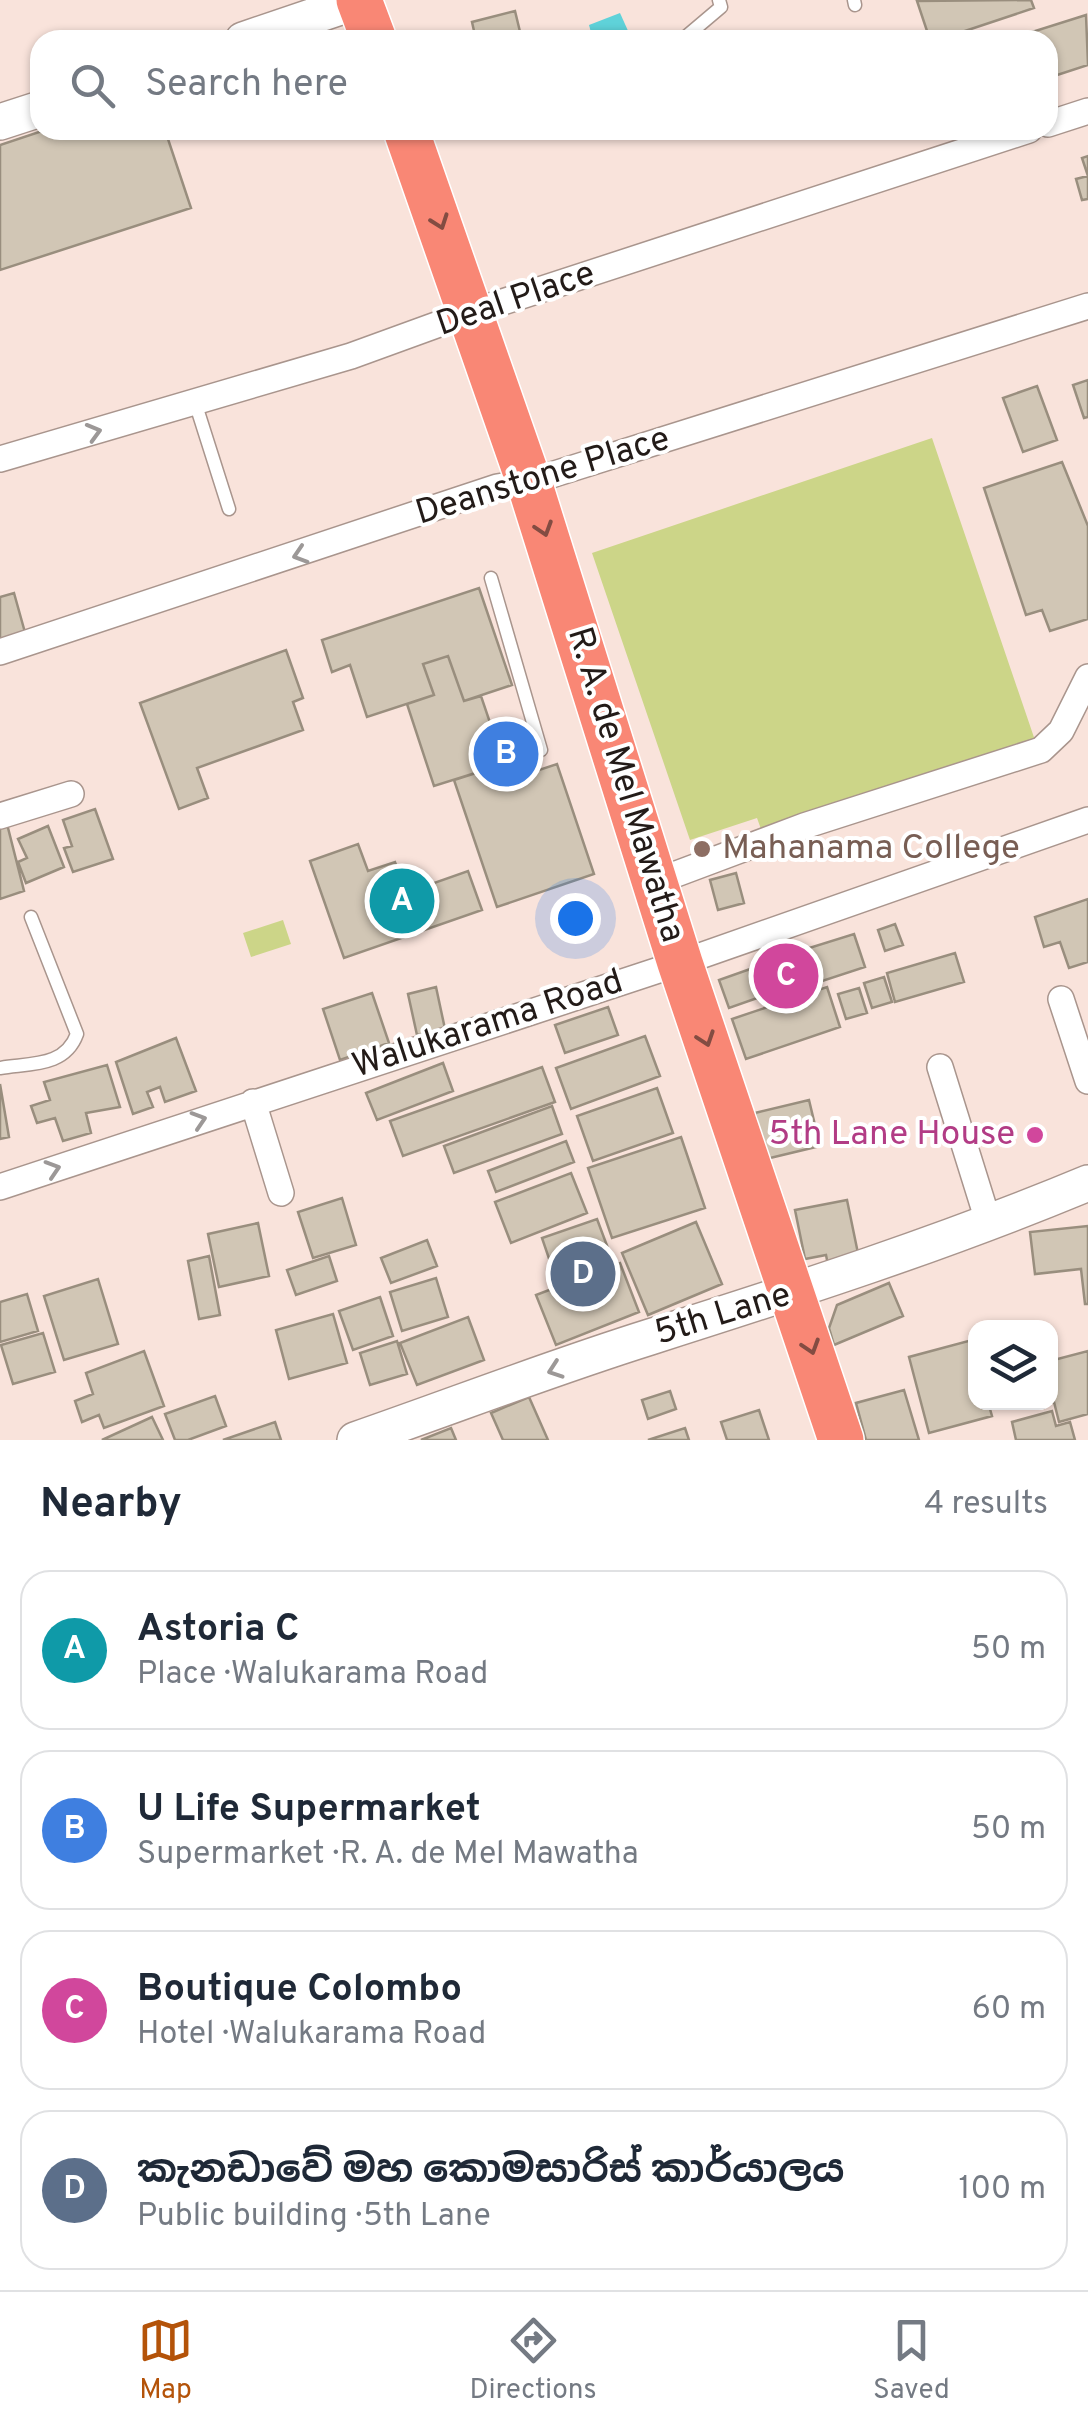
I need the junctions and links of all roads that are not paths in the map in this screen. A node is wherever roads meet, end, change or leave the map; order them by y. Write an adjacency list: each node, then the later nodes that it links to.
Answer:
1 (360, 0): 3 (main road); 4 (highway)
2 (719, 0): 5 (lane)
3 (272, 30)
4 (370, 30)
5 (694, 30)
6 (1088, 110): 8 (street)
7 (30, 112): 9 (main road)
8 (1058, 120)
9 (0, 122)
10 (410, 140): 13 (highway, R. A. de Mel Mawatha, one-way to 13)
11 (998, 140): 13 (street, Deal Place)
12 (1088, 306): 16 (street, Deanstone Place)
13 (472, 312): 14 (street, Deal Place); 16 (highway, R. A. de Mel Mawatha)
14 (194, 402): 15 (street, Deal Place, one-way to 14); 17 (lane)
15 (0, 459)
16 (529, 482): 19 (street, Deanstone Place, one-way to 19); 25 (highway, R. A. de Mel Mawatha, one-way to 25)
17 (229, 509)
18 (491, 578): 21 (lane)
19 (0, 652)
20 (1088, 677): 25 (street)
21 (541, 750)
22 (71, 794): 23 (street)
23 (0, 816)
24 (1088, 820): 27 (street, Walukarama Road)
25 (655, 882): 27 (highway, R. A. de Mel Mawatha)
26 (31, 917): 30 (lane)
27 (680, 963): 32 (street, Walukarama Road); 37 (highway, R. A. de Mel Mawatha, one-way to 37)
28 (1061, 999): 31 (street)
29 (940, 1067): 36 (street)
30 (0, 1068)
31 (1088, 1080)
32 (254, 1102): 34 (street, Walukarama Road, one-way to 32); 35 (street)
33 (1088, 1183): 36 (main road, 5th Lane)
34 (0, 1187)
35 (281, 1192)
36 (990, 1224): 37 (main road, 5th Lane)
37 (793, 1293): 38 (main road, 5th Lane, one-way to 38); 39 (highway, R. A. de Mel Mawatha, one-way to 39)
38 (355, 1440)
39 (841, 1440)

